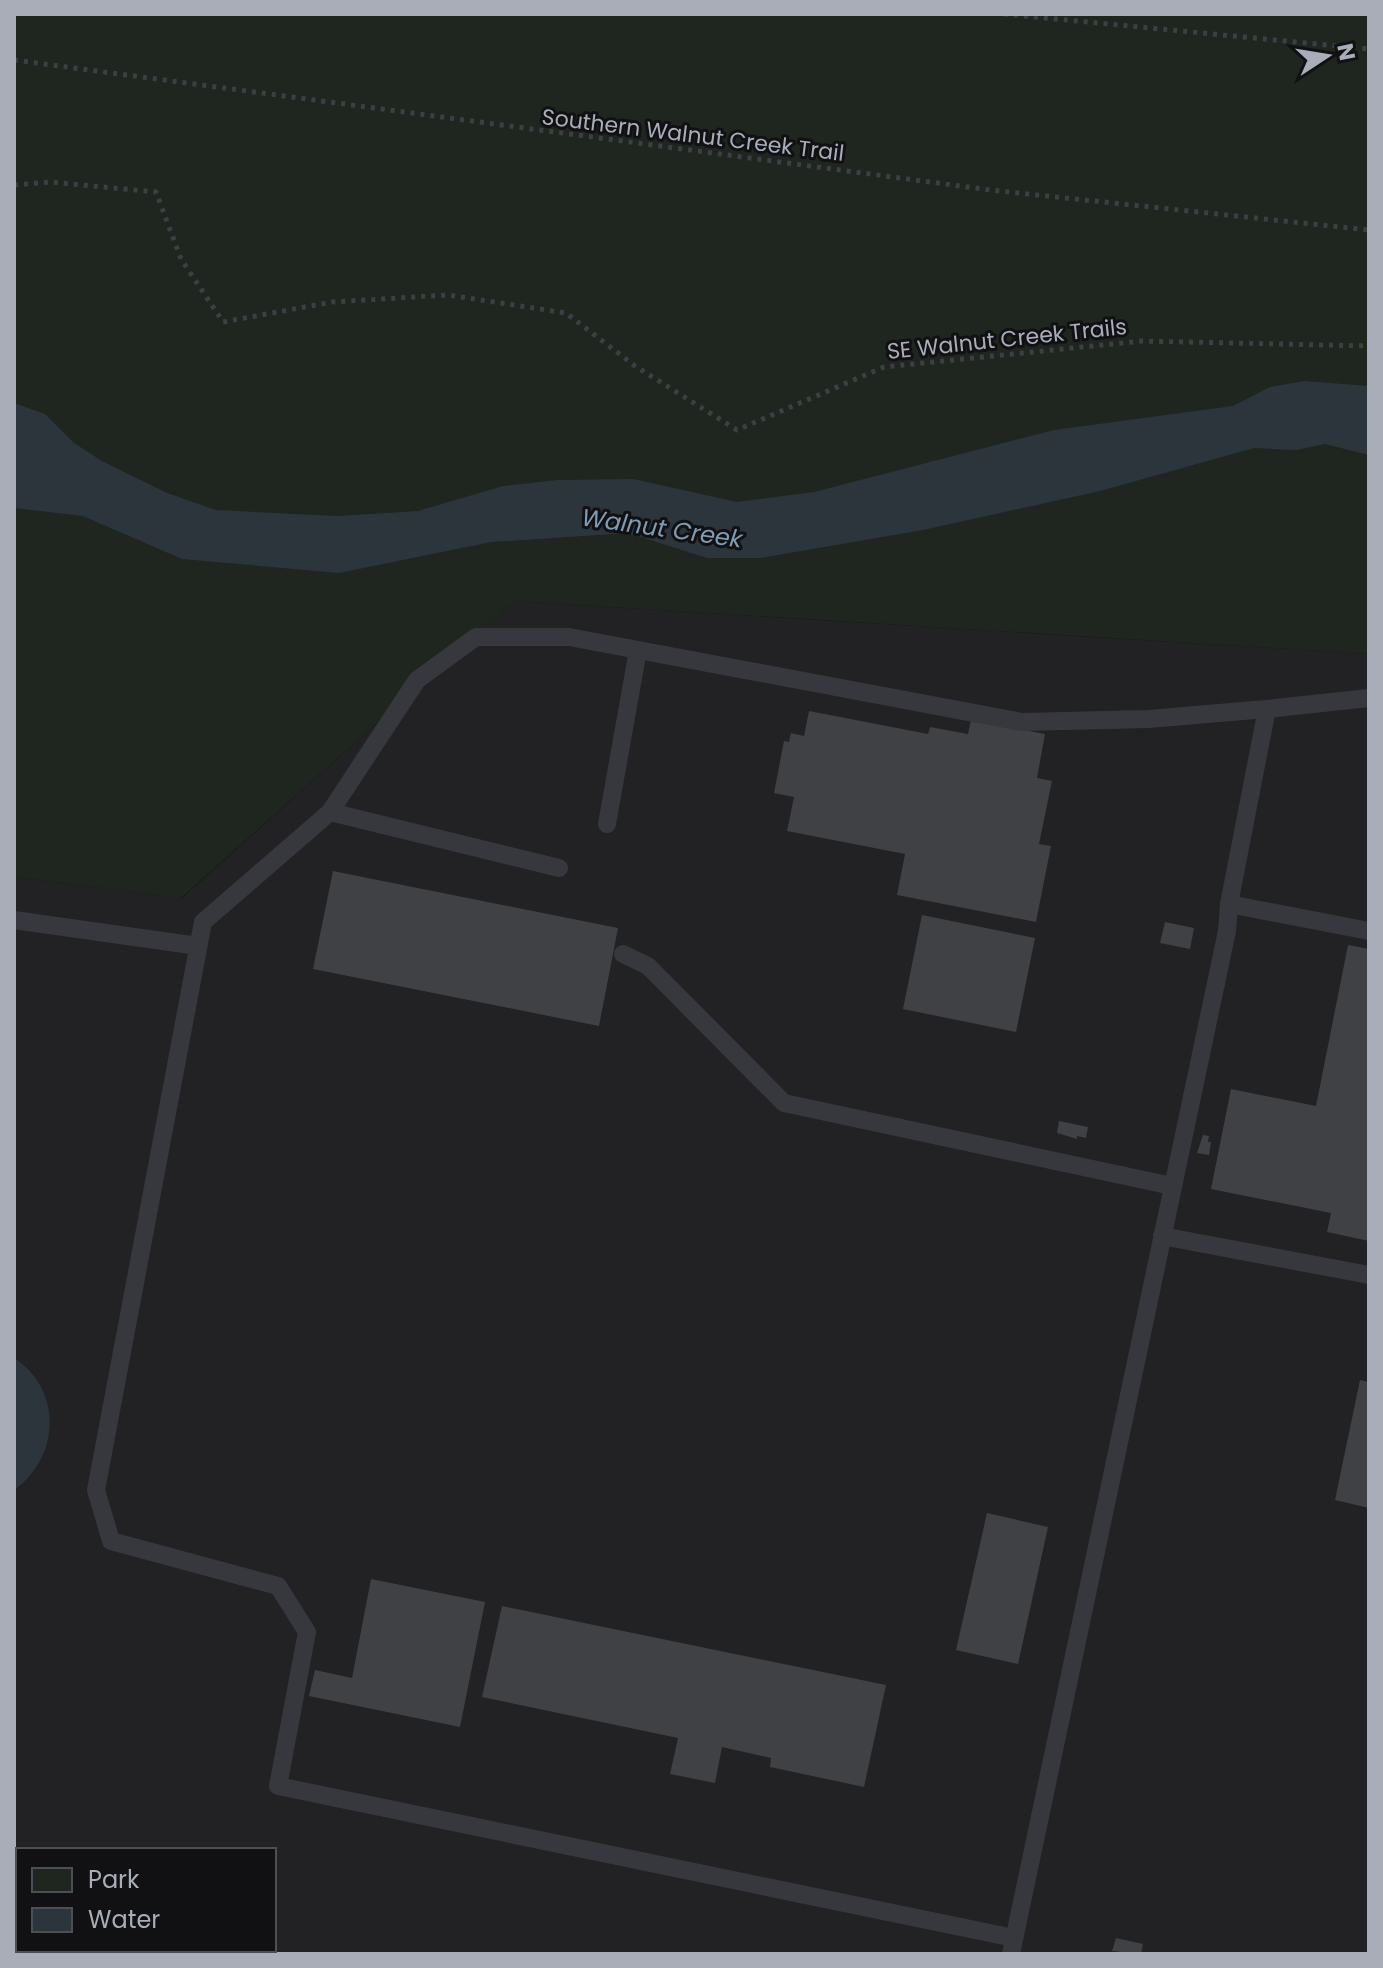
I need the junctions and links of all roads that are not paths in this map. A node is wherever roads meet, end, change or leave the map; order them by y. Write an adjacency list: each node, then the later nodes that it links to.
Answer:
1 (638, 650): 3 (lane); 4 (lane); 5 (lane)
2 (1369, 698): 3 (lane)
3 (1267, 709): 7 (lane)
4 (330, 812): 6 (lane); 10 (lane)
5 (607, 824)
6 (559, 868)
7 (1229, 904): 9 (lane); 12 (lane)
8 (14, 920): 10 (lane)
9 (1369, 931)
10 (198, 946): 15 (lane)
11 (623, 954): 12 (lane)
12 (1172, 1186): 13 (lane)
13 (1162, 1236): 14 (lane); 15 (lane)
14 (1369, 1275)
15 (1013, 1946)

